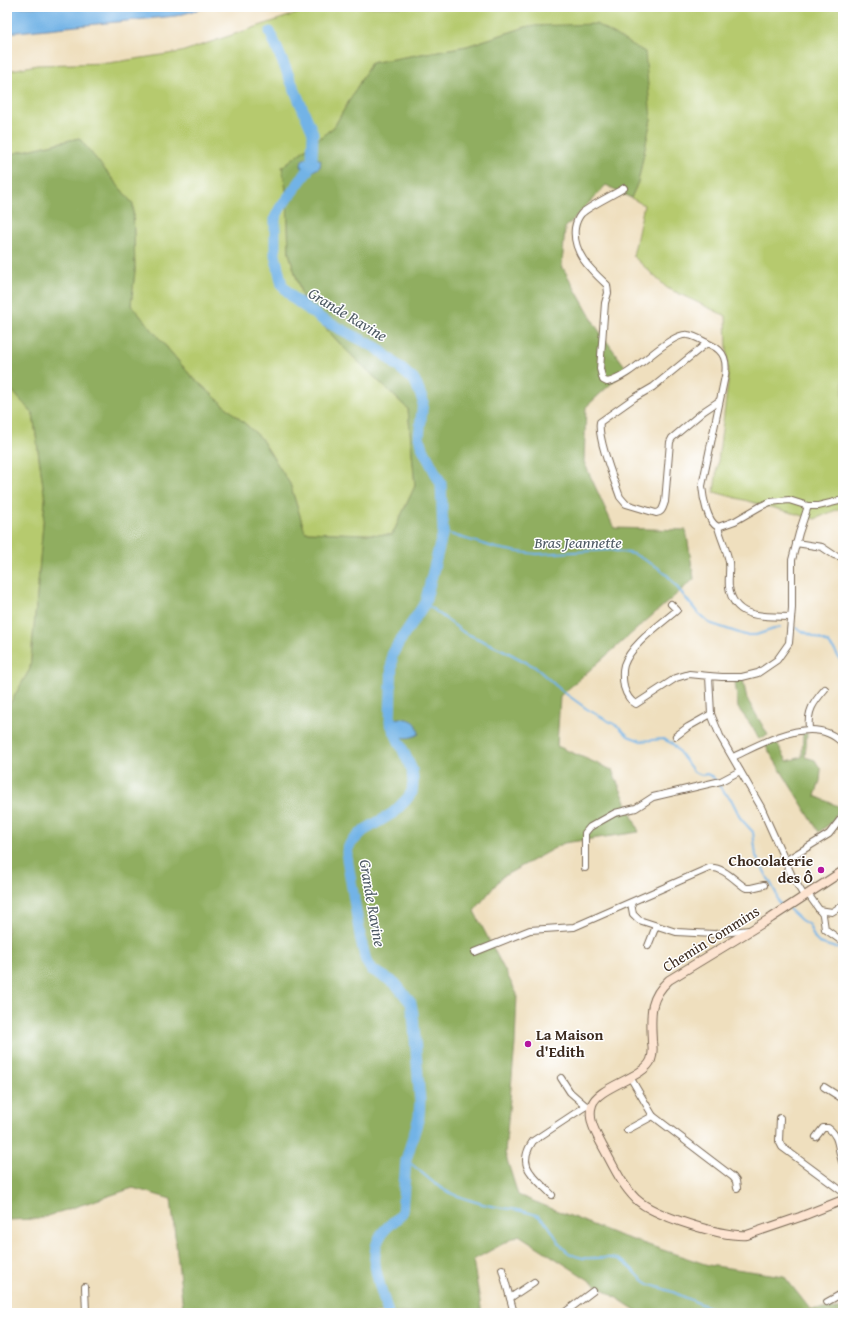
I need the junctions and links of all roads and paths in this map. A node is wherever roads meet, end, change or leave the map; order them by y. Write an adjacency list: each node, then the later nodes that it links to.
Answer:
1 (624, 188): 2 (street)
2 (707, 343): 3 (street); 3 (street)
3 (719, 401): 6 (street)
4 (843, 500): 5 (street)
5 (808, 506): 6 (street); 7 (street)
6 (718, 527): 10 (street)
7 (796, 543): 8 (street); 10 (street)
8 (843, 557)
9 (671, 604): 11 (street)
10 (790, 617): 11 (street)
11 (709, 676): 13 (street)
12 (825, 689): 14 (street)
13 (711, 714): 15 (street); 17 (street)
14 (809, 729): 16 (street); 17 (street)
15 (676, 736)
16 (843, 744)
17 (733, 757): 18 (street)
18 (740, 771): 20 (street); 21 (street)
19 (843, 816): 20 (street)
20 (785, 862): 24 (street)
21 (585, 868)
22 (843, 871): 24 (street, Chemin Commins)
23 (764, 885): 25 (street)
24 (806, 895): 27 (street); 29 (street, Chemin Commins)
25 (631, 903): 28 (street); 32 (street)
26 (843, 906): 27 (street)
27 (820, 910): 30 (street)
28 (656, 926): 29 (street); 31 (street)
29 (751, 930): 33 (street, Chemin Commins)
30 (843, 942)
31 (648, 946)
32 (475, 952)
33 (630, 1077): 37 (street, Chemin Commins); 38 (street)
34 (561, 1078): 37 (street)
35 (824, 1087): 36 (street)
36 (843, 1099)
37 (589, 1105): 45 (street, Chemin Commins); 46 (street)
38 (653, 1116): 40 (street); 43 (street)
39 (780, 1118): 44 (street)
40 (627, 1130)
41 (816, 1137): 42 (street)
42 (843, 1164)
43 (737, 1188)
44 (843, 1192)
45 (552, 1195)
46 (843, 1200)
47 (502, 1269): 52 (street)
48 (534, 1282): 52 (street)
49 (86, 1287): 54 (street)
50 (593, 1291): 56 (street)
51 (843, 1293): 53 (street)
52 (510, 1298): 55 (street)
53 (827, 1302)
54 (86, 1313)
55 (514, 1313)
56 (564, 1313)

